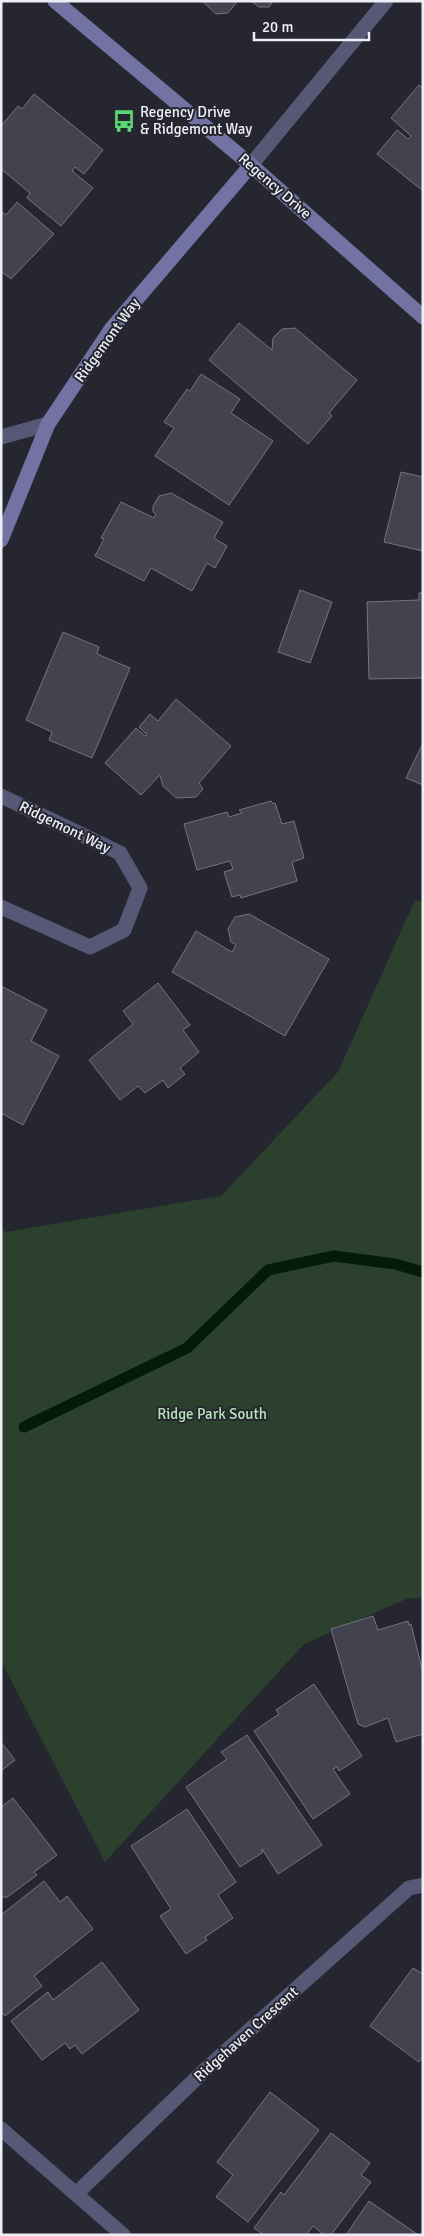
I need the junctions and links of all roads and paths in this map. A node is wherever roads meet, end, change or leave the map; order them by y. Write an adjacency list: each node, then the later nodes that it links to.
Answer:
1 (56, 1): 3 (street, Regency Drive)
2 (386, 1): 3 (street)
3 (251, 165): 4 (street, Regency Drive); 5 (street, Ridgemont Way)
4 (423, 317)
5 (48, 424): 6 (street); 7 (street, Ridgemont Way)
6 (1, 437)
7 (1, 540)
8 (1, 796): 9 (street, Ridgemont Way)
9 (1, 907)
10 (423, 1884): 12 (street, Ridgehaven Crescent)
11 (1, 2129): 12 (street)
12 (77, 2193): 13 (street)
13 (123, 2235)

